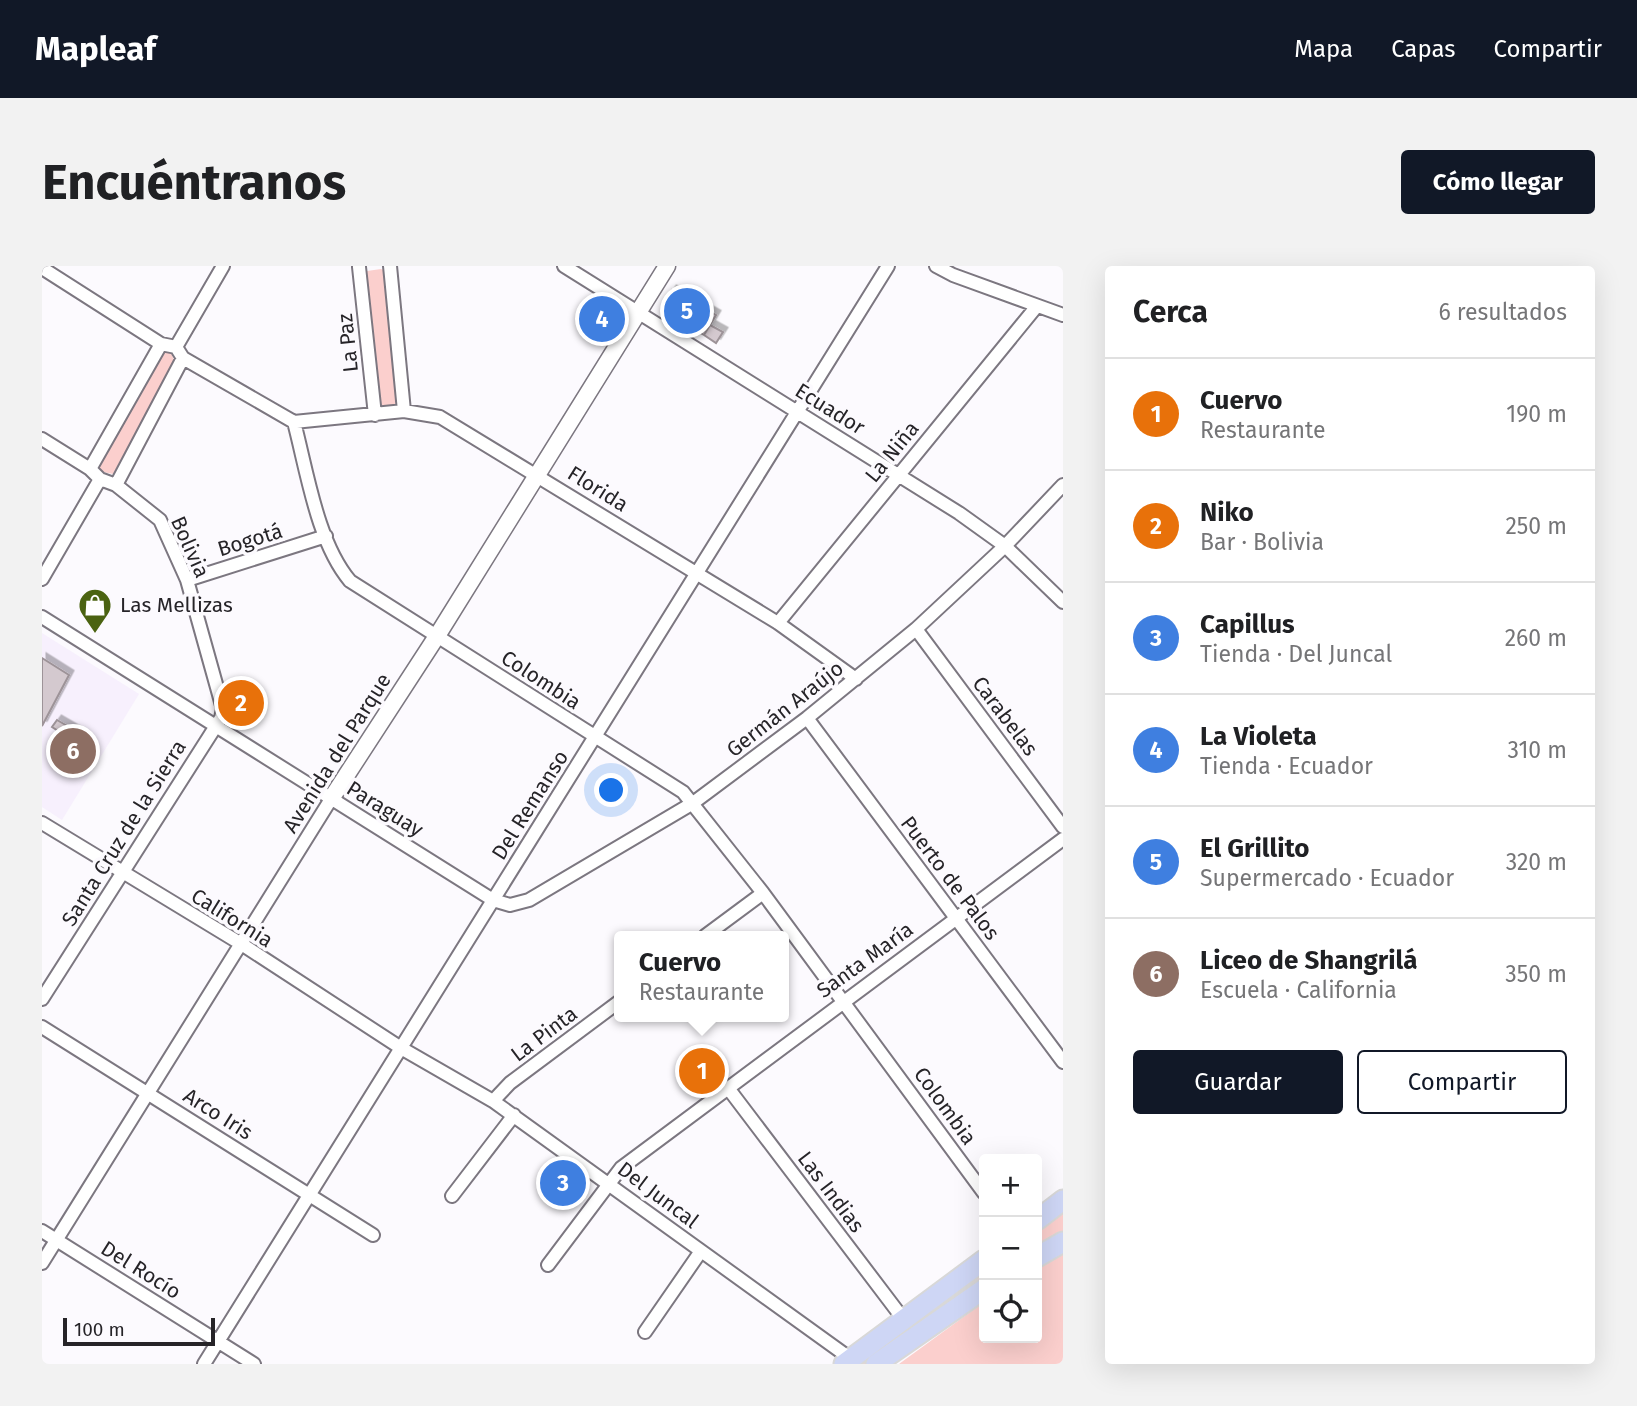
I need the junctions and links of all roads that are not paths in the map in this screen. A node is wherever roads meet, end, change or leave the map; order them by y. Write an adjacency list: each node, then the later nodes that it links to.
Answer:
1 (223, 266): 14 (street)
2 (357, 266): 3 (street); 17 (street, La Paz)
3 (368, 266)
4 (390, 266): 15 (street)
5 (564, 266): 11 (street, Ecuador)
6 (667, 266): 11 (street, Avenida del Parque)
7 (888, 266): 16 (street, Del Remanso)
8 (936, 266): 10 (street)
9 (42, 268): 13 (street)
10 (1037, 306): 12 (street); 22 (street, La Niña)
11 (638, 313): 16 (street, Ecuador); 21 (street, Avenida del Parque)
12 (1063, 315)
13 (161, 344): 14 (street); 20 (street)
14 (179, 352): 18 (street); 24 (street)
15 (404, 411): 17 (street, Florida); 21 (street, Florida)
16 (797, 411): 22 (street, Ecuador); 28 (street, Del Remanso)
17 (375, 415): 18 (street, Florida)
18 (294, 422): 26 (street, Colombia)
19 (42, 439): 20 (street, Bolivia)
20 (90, 469): 23 (street, Bolivia)
21 (537, 474): 28 (street, Florida); 35 (street, Avenida del Parque)
22 (899, 474): 27 (street, Ecuador); 33 (street, La Niña)
23 (100, 479): 24 (street, Bolivia); 29 (street)
24 (116, 485): 30 (street, Bolivia)
25 (1063, 485): 27 (street, Germán Araújo)
26 (326, 536): 30 (street, Bogotá); 35 (street, Colombia)
27 (1005, 546): 31 (street, Ecuador); 34 (street, Germán Araújo)
28 (696, 574): 33 (street, Florida); 39 (street, Del Remanso)
29 (42, 579)
30 (187, 580): 38 (street, Bolivia)
31 (1063, 602)
32 (42, 617): 38 (street, Paraguay)
33 (778, 623): 36 (street, Florida)
34 (916, 629): 36 (street, Germán Araújo); 43 (street, Carabelas)
35 (437, 636): 39 (street, Colombia); 40 (street, Avenida del Parque)
36 (856, 678): 37 (street, Germán Araújo)
37 (807, 718): 41 (street, Germán Araújo); 48 (street, Puerto de Palos)
38 (216, 724): 40 (street, Paraguay); 45 (street, Santa Cruz de la Sierra)
39 (595, 737): 41 (street, Colombia); 47 (street, Del Remanso)
40 (331, 799): 47 (street, Paraguay); 50 (street, Avenida del Parque)
41 (693, 803): 46 (street, Colombia); 47 (street, Germán Araújo)
42 (42, 823): 45 (street, California)
43 (1063, 827)
44 (1063, 839): 48 (street, Santa María)
45 (121, 873): 50 (street, California); 51 (street, Santa Cruz de la Sierra)
46 (762, 893): 49 (street); 52 (street, Colombia)
47 (493, 900): 55 (street, Del Remanso)
48 (956, 918): 52 (street, Santa María); 56 (street, Puerto de Palos)
49 (712, 931)
50 (243, 946): 55 (street, California); 58 (street, Avenida del Parque)
51 (42, 999)
52 (843, 999): 57 (street, Santa María); 62 (street, Colombia)
53 (614, 1005): 59 (street, La Pinta)
54 (42, 1027): 58 (street, Arco Iris)
55 (401, 1048): 59 (street, Del Juncal); 63 (street, Del Remanso)
56 (1063, 1062)
57 (728, 1088): 61 (street, Santa María); 77 (street, Las Indias)
58 (149, 1094): 63 (street, Arco Iris); 69 (street, Avenida del Parque)
59 (493, 1101): 60 (street, Del Juncal)
60 (514, 1115): 61 (street, Del Juncal); 64 (street)
61 (608, 1181): 71 (street, Del Juncal); 75 (street, Santa María)
62 (979, 1186)
63 (310, 1194): 68 (street, Arco Iris); 79 (street, Del Remanso)
64 (452, 1196)
65 (1063, 1200): 66 (main road)
66 (1041, 1217)
67 (42, 1231): 69 (street, Del Rocío)
68 (373, 1235)
69 (57, 1240): 73 (street, Avenida del Parque); 79 (street, Del Rocío)
70 (1063, 1242): 72 (main road)
71 (701, 1251): 78 (street); 80 (street, Del Juncal)
72 (1042, 1254)
73 (42, 1263)
74 (979, 1264): 77 (main road)
75 (548, 1265)
76 (979, 1292): 83 (main road)
77 (904, 1320): 80 (main road)
78 (645, 1332)
79 (218, 1341): 81 (street, Del Remanso); 82 (street, Del Rocío)
80 (848, 1362)
81 (204, 1364)
82 (254, 1364)
83 (876, 1364)

